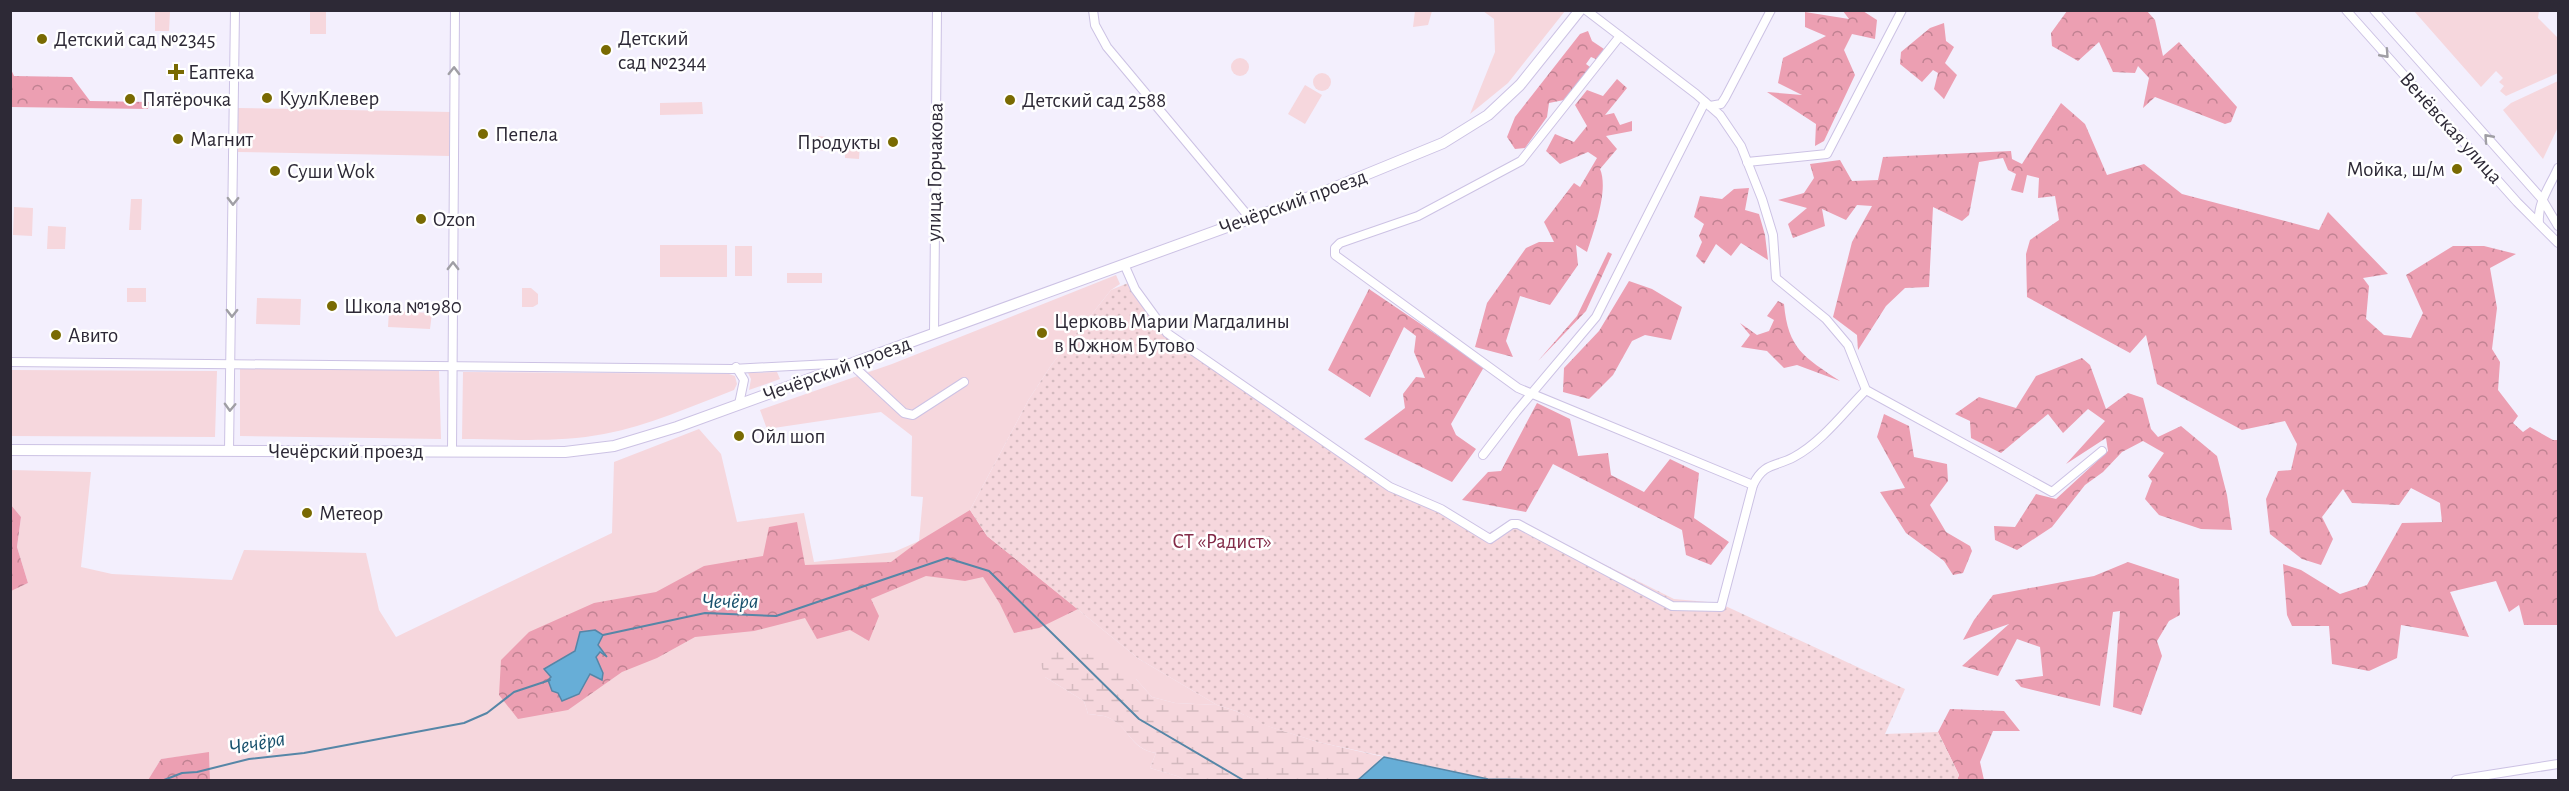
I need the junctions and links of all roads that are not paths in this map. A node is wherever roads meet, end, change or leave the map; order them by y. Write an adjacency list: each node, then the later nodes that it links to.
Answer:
1 (235, 10): 25 (street, one-way to 25)
2 (454, 10): 27 (street, one-way to 2)
3 (937, 10): 23 (street, улица Горчакова)
4 (1093, 10): 18 (street)
5 (1580, 10): 18 (main road, Чечёрский проезд)
6 (1586, 10): 11 (street)
7 (1771, 10): 12 (street)
8 (1902, 10): 13 (street)
9 (2346, 10): 17 (street, Венёвская улица, one-way to 17)
10 (2374, 10): 15 (street, Венёвская улица, one-way to 10)
11 (1620, 36): 12 (street); 31 (street)
12 (1708, 104): 13 (street); 31 (street)
13 (1748, 162): 30 (street)
14 (2556, 172): 15 (street); 16 (street)
15 (2526, 181): 16 (street, Венёвская улица)
16 (2542, 200): 17 (street); 19 (street); 20 (street, Венёвская улица)
17 (2517, 202): 19 (street, Венёвская улица)
18 (1249, 217): 22 (main road, Чечёрский проезд)
19 (2539, 223): 21 (street, Венёвская улица)
20 (2559, 226)
21 (2559, 243)
22 (1124, 264): 23 (main road, Чечёрский проезд); 38 (street)
23 (934, 333): 26 (main road, Чечёрский проезд)
24 (10, 362): 25 (street)
25 (231, 363): 27 (street, Чечёрский проезд); 34 (street, one-way to 34)
26 (850, 363): 28 (street, Чечёрский проезд); 29 (street); 32 (main road, Чечёрский проезд)
27 (452, 367): 28 (street, Чечёрский проезд); 35 (street)
28 (736, 367): 32 (street)
29 (964, 382)
30 (1866, 390): 36 (street); 38 (street)
31 (1532, 394): 37 (street); 38 (street)
32 (739, 404): 35 (main road, Чечёрский проезд)
33 (10, 450): 34 (main road, Чечёрский проезд)
34 (229, 451): 35 (main road, Чечёрский проезд)
35 (452, 452)
36 (2102, 452)
37 (1483, 455)
38 (1753, 485)
39 (2559, 764): 40 (street)
40 (2456, 780)

